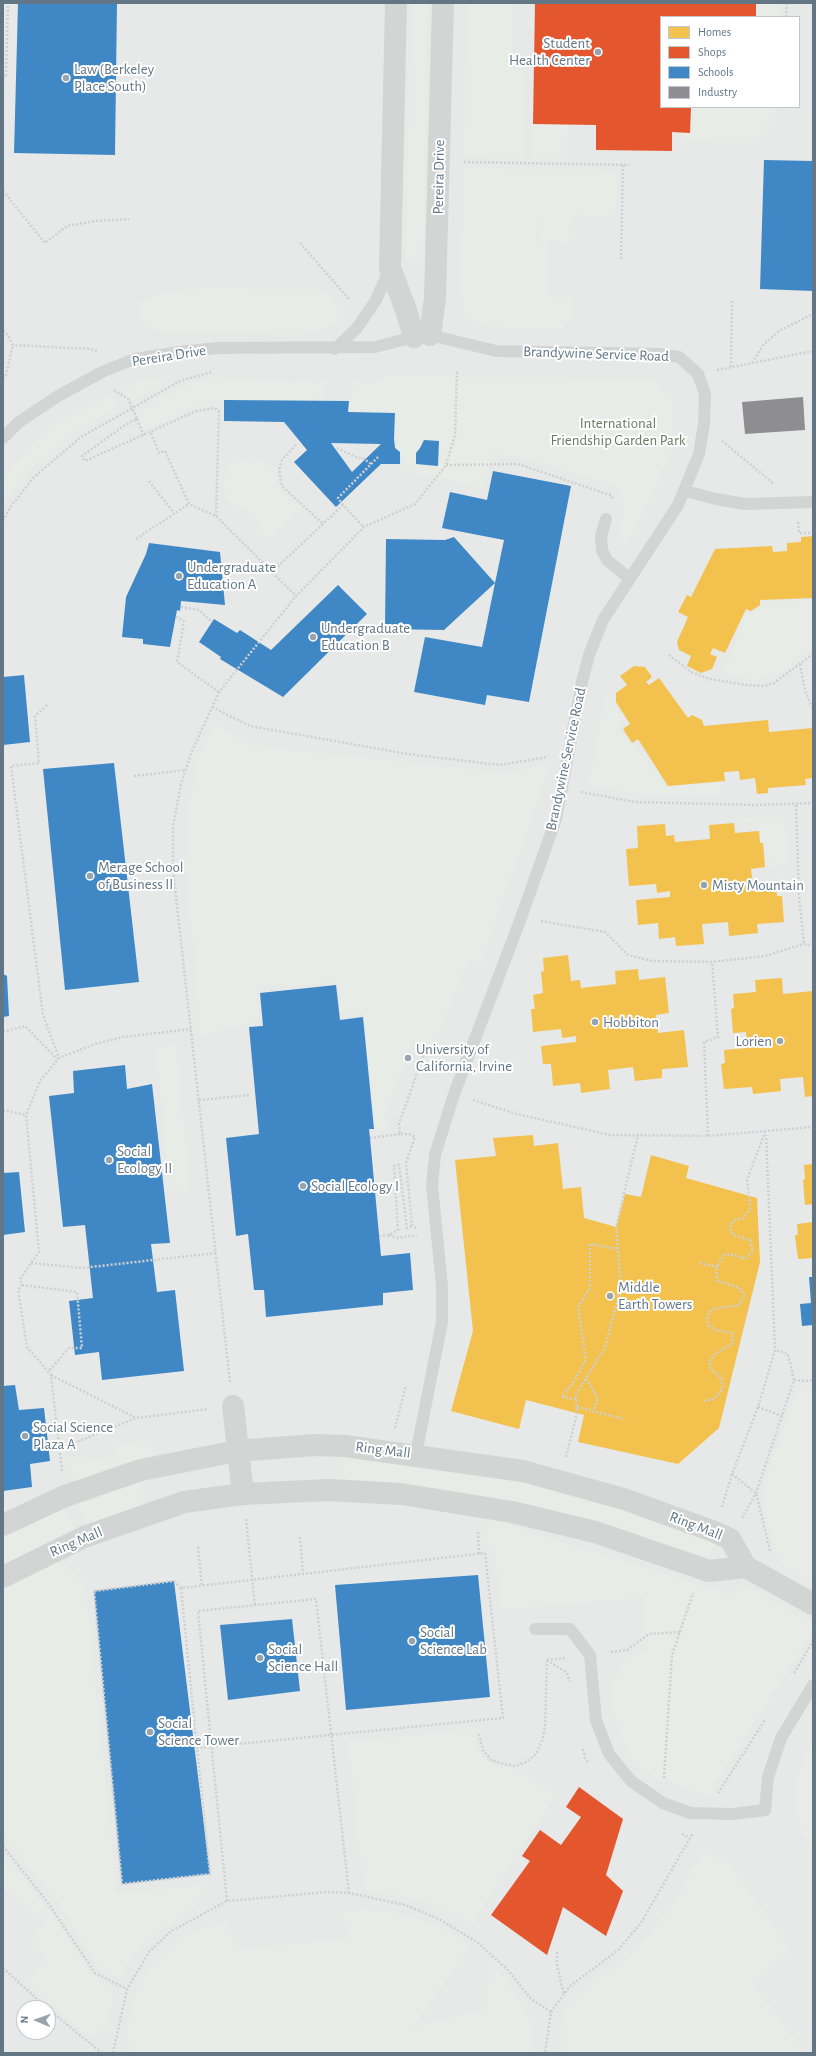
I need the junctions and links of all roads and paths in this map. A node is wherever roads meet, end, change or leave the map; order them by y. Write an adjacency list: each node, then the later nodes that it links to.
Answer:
1 (8, 3): 6 (path)
2 (396, 3): 14 (street)
3 (443, 3): 19 (street, Pereira Drive)
4 (787, 3): 5 (path)
5 (786, 16)
6 (3, 77)
7 (460, 162): 8 (path)
8 (623, 165): 9 (path); 13 (path)
9 (630, 165)
10 (3, 191): 11 (path)
11 (129, 219)
12 (300, 243): 16 (path)
13 (621, 259)
14 (390, 268): 19 (street); 21 (lane)
15 (732, 301): 25 (path)
16 (352, 302)
17 (813, 314): 24 (path)
18 (3, 331): 20 (path)
19 (422, 336): 21 (lane, Pereira Drive); 28 (lane, Brandywine Service Road)
20 (13, 345): 22 (path); 29 (path)
21 (335, 349): 35 (lane, Pereira Drive)
22 (97, 351)
23 (813, 351): 24 (path)
24 (752, 363): 25 (path)
25 (731, 367): 28 (path)
26 (457, 370): 41 (path)
27 (212, 372): 31 (path)
28 (698, 374): 43 (lane, Brandywine Service Road)
29 (3, 379)
30 (110, 389): 31 (path)
31 (132, 407): 32 (path); 51 (path)
32 (137, 419): 34 (path); 34 (path)
33 (151, 433): 34 (path); 46 (path); 49 (path)
34 (144, 436)
35 (3, 438)
36 (296, 445): 52 (path)
37 (727, 445): 45 (path)
38 (337, 448): 40 (path)
39 (378, 457): 40 (path)
40 (371, 464): 47 (path)
41 (446, 465): 50 (path); 53 (path)
42 (149, 481): 48 (path)
43 (685, 490): 45 (lane); 56 (lane, Brandywine Service Road)
44 (813, 502): 45 (lane)
45 (797, 503)
46 (189, 504): 48 (path); 49 (path)
47 (343, 505): 52 (path); 53 (path)
48 (174, 513): 54 (path)
49 (216, 516): 55 (path)
50 (606, 519): 56 (lane)
51 (3, 521)
52 (323, 524): 55 (path)
53 (364, 527): 57 (path)
54 (136, 539)
55 (272, 572): 57 (path)
56 (629, 578): 68 (lane, Brandywine Service Road)
57 (296, 596): 64 (path)
58 (181, 607): 60 (path)
59 (176, 617): 64 (path)
60 (212, 622)
61 (813, 654): 63 (path)
62 (669, 655): 63 (path)
63 (800, 664): 67 (path)
64 (219, 692): 66 (path)
65 (47, 705): 81 (path)
66 (212, 706): 68 (path); 69 (path)
67 (813, 710)
68 (569, 754): 71 (lane, Brandywine Service Road)
69 (185, 770): 70 (path); 78 (path)
70 (134, 776)
71 (563, 788): 73 (path); 74 (lane, Brandywine Service Road)
72 (813, 803): 73 (path)
73 (796, 805): 75 (path)
74 (521, 918): 77 (path); 82 (lane, Brandywine Service Road)
75 (804, 944): 76 (path); 77 (path)
76 (813, 945)
77 (712, 962): 91 (path)
78 (191, 1029): 81 (path); 84 (path)
79 (3, 1032): 81 (path)
80 (451, 1057): 89 (path)
81 (58, 1058): 86 (path)
82 (454, 1094): 90 (path); 123 (lane, Brandywine Service Road)
83 (250, 1095): 84 (path)
84 (199, 1100): 99 (path)
85 (3, 1110): 86 (path)
86 (26, 1115): 101 (path)
87 (813, 1127): 88 (path)
88 (766, 1132): 91 (path); 102 (path); 104 (path)
89 (400, 1134): 92 (path); 93 (path)
90 (638, 1135): 91 (path); 98 (path)
91 (708, 1136)
92 (370, 1138)
93 (412, 1226): 94 (path); 95 (path)
94 (389, 1235): 95 (path); 96 (path)
95 (419, 1235): 97 (path)
96 (379, 1236)
97 (420, 1242)
98 (618, 1249): 107 (path); 111 (path)
99 (216, 1253): 101 (path); 113 (path)
100 (700, 1263): 102 (path)
101 (31, 1264): 103 (path)
102 (717, 1267): 112 (path)
103 (22, 1285): 105 (path); 105 (path)
104 (775, 1350): 108 (path); 115 (path)
105 (48, 1372): 106 (path)
106 (51, 1375): 118 (path); 120 (path)
107 (586, 1379): 111 (path); 116 (path)
108 (794, 1380): 109 (path); 117 (path)
109 (813, 1380)
110 (407, 1384): 122 (path)
111 (576, 1399): 114 (path)
112 (704, 1401)
113 (233, 1406): 118 (path); 121 (street)
114 (577, 1407): 116 (path); 124 (path)
115 (758, 1407): 117 (path); 125 (path)
116 (593, 1411): 119 (path)
117 (782, 1416): 126 (path)
118 (136, 1418): 120 (path)
119 (624, 1419)
120 (60, 1449): 128 (path)
121 (237, 1451): 122 (street, Ring Mall); 127 (street); 128 (street, Ring Mall)
122 (390, 1451): 123 (street, Ring Mall)
123 (416, 1454): 130 (street, Ring Mall)
124 (567, 1454)
125 (732, 1474): 126 (path); 130 (path)
126 (756, 1493): 138 (path)
127 (243, 1494): 135 (street, Ring Mall); 137 (street, Ring Mall)
128 (65, 1496): 129 (street, Ring Mall)
129 (3, 1526)
130 (715, 1532): 134 (street, Ring Mall)
131 (300, 1537): 136 (path)
132 (248, 1542): 142 (path)
133 (198, 1547): 139 (path)
134 (746, 1567): 135 (street, Ring Mall); 138 (street)
135 (702, 1568): 144 (path)
136 (303, 1574): 139 (path, bridge); 149 (path, bridge)
137 (3, 1577)
138 (775, 1582): 141 (street)
139 (202, 1586): 140 (path, bridge)
140 (180, 1588): 149 (path, bridge); 149 (path)
141 (813, 1604)
142 (255, 1606): 152 (path); 153 (path)
143 (535, 1629): 150 (lane)
144 (680, 1632): 145 (path); 150 (path)
145 (649, 1634)
146 (547, 1660): 148 (path)
147 (813, 1685): 150 (lane)
148 (479, 1734)
149 (197, 1748)
150 (663, 1803)
151 (3, 1846): 156 (path)
152 (349, 1893): 153 (path); 162 (path)
153 (227, 1901): 156 (path)
154 (557, 1952): 157 (path)
155 (3, 1968): 158 (path)
156 (127, 1989): 161 (path)
157 (564, 1994)
158 (37, 2000)
159 (56, 2016): 160 (path)
160 (102, 2053)
161 (113, 2053)
162 (544, 2053)

